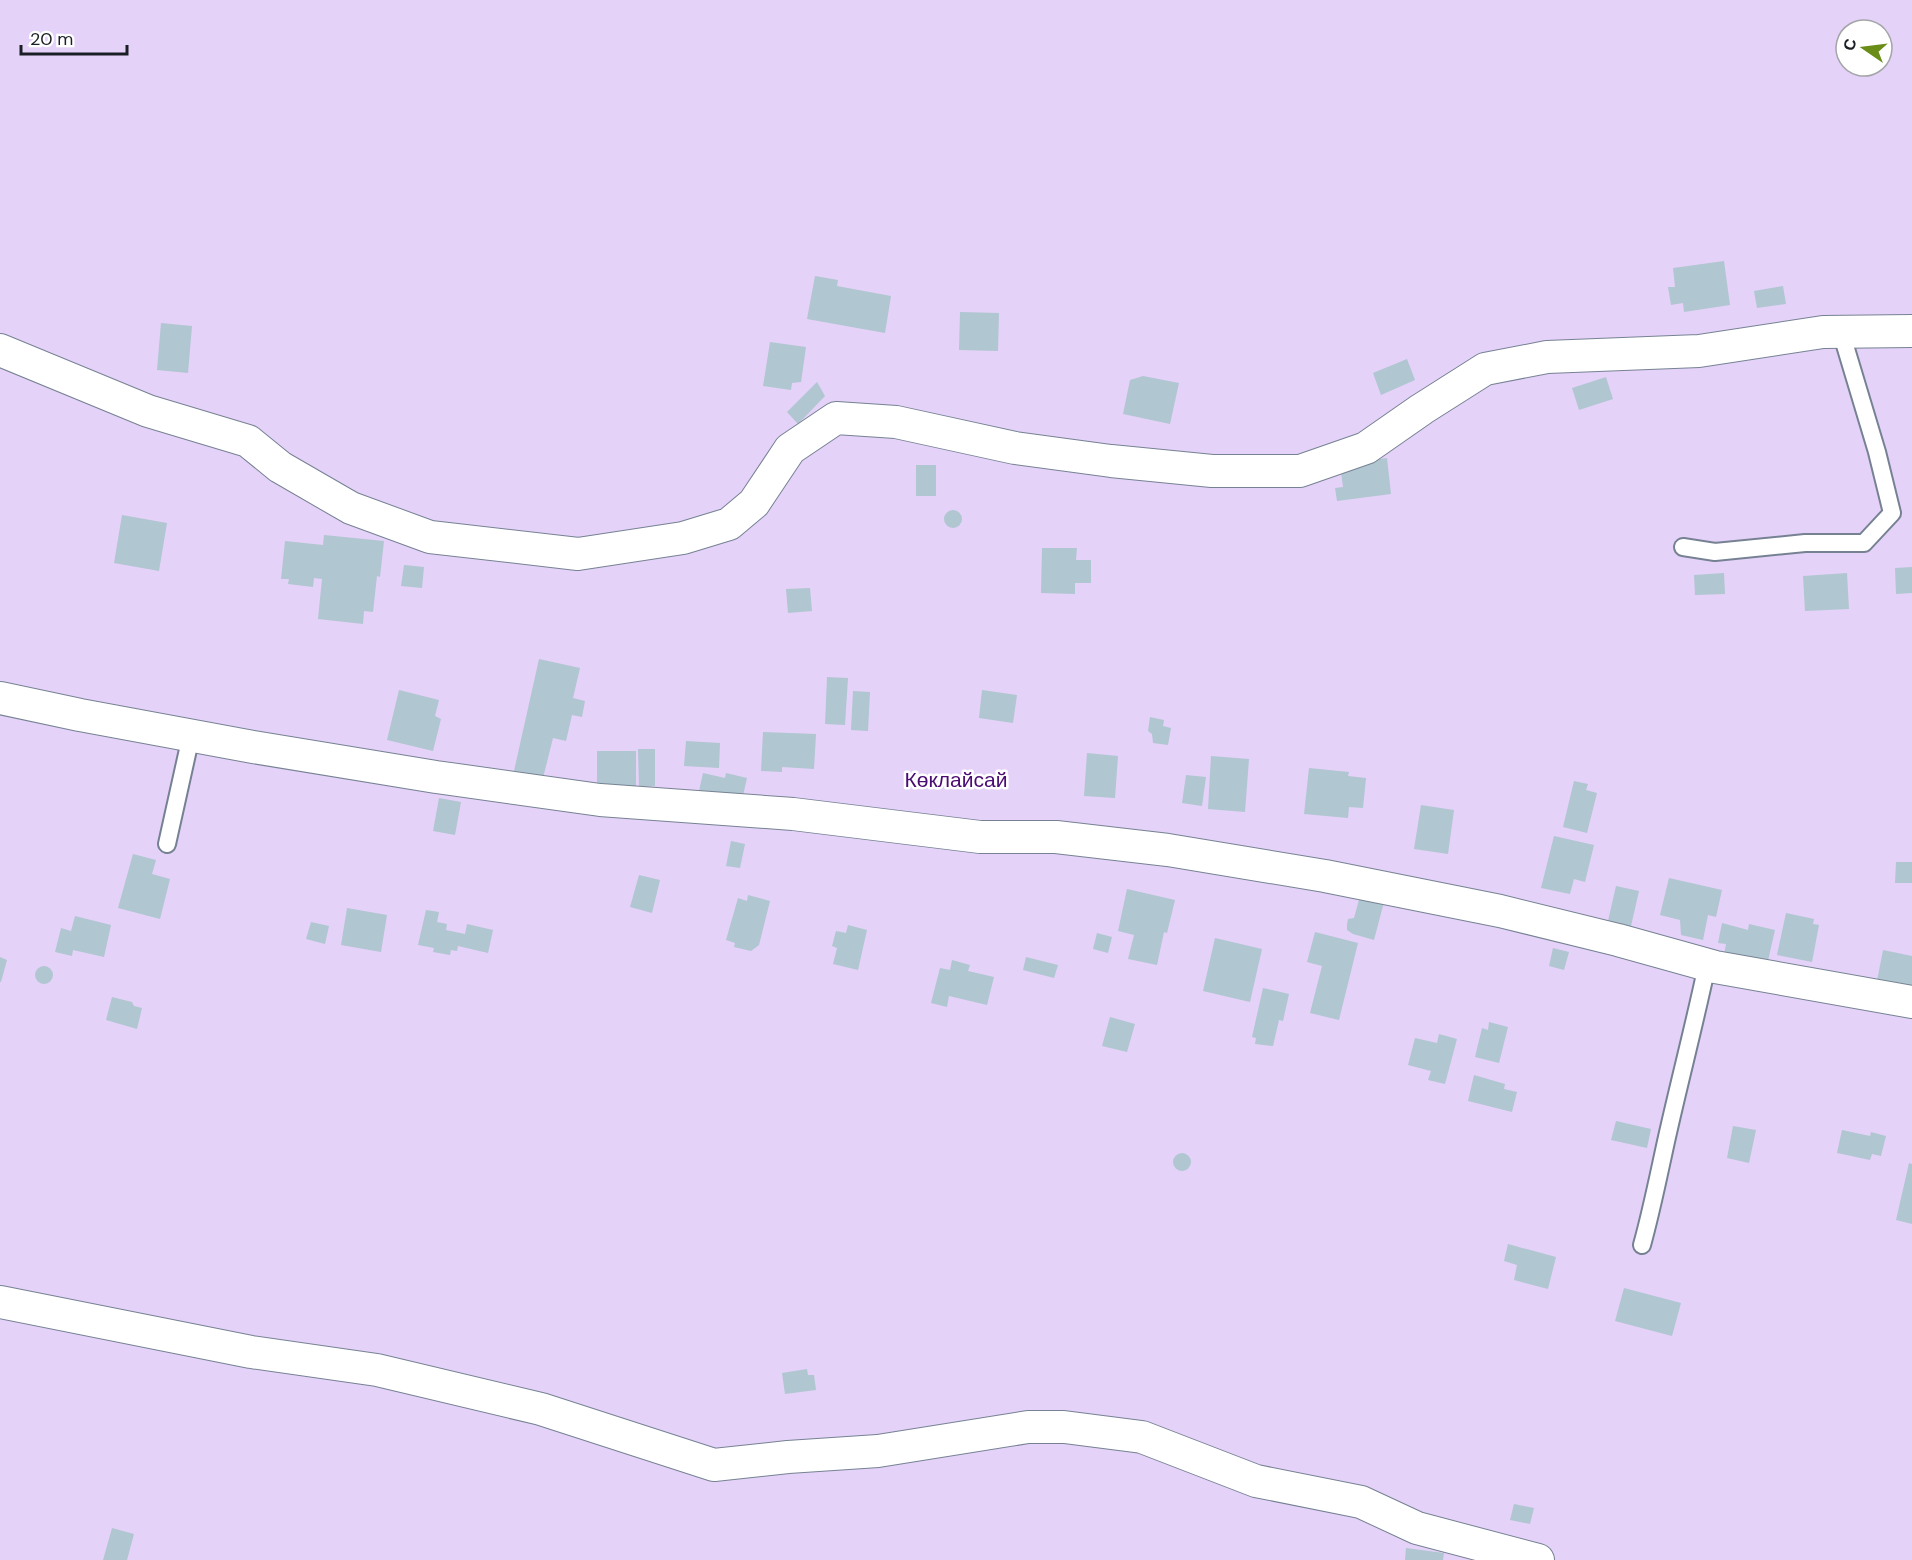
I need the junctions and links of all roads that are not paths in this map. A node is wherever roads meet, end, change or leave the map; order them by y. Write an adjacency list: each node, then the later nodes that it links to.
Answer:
1 (1912, 331): 2 (street)
2 (1841, 332): 3 (street); 4 (lane)
3 (0, 350)
4 (1683, 547)
5 (0, 698): 6 (street)
6 (191, 736): 7 (lane); 8 (street)
7 (167, 844)
8 (1707, 965): 9 (street); 10 (lane)
9 (1912, 1002)
10 (1642, 1245)
11 (0, 1302): 12 (street)
12 (1538, 1560)

